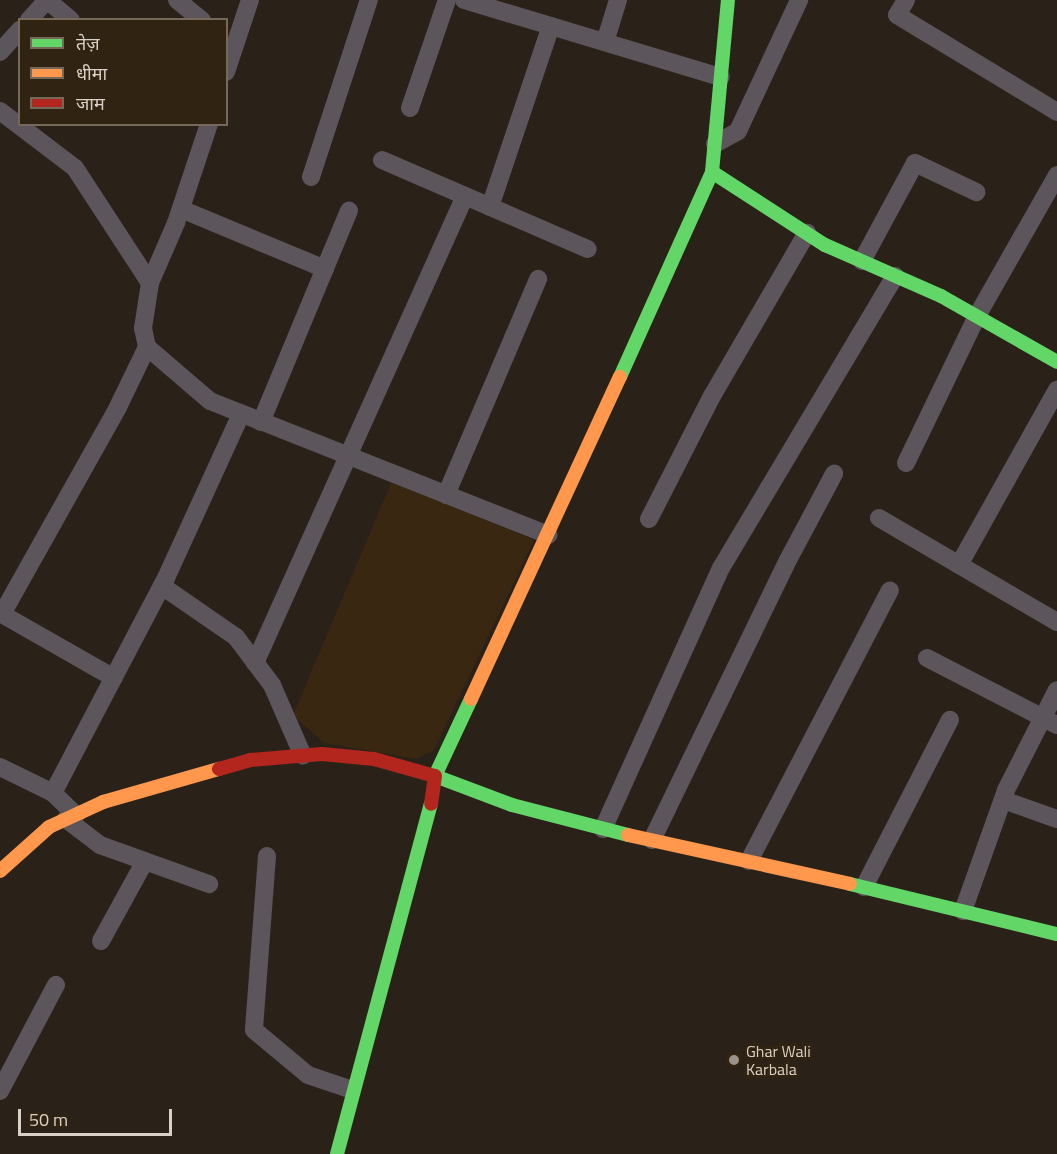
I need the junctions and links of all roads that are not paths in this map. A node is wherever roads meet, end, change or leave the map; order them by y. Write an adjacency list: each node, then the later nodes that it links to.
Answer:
1 (47, 0): 12 (street); 13 (street)
2 (177, 0): 14 (street)
3 (250, 0): 17 (street)
4 (369, 0): 32 (street)
5 (447, 0): 22 (street)
6 (464, 0): 11 (street)
7 (618, 0): 18 (street)
8 (728, 0): 21 (street)
9 (799, 0): 28 (street)
10 (906, 0): 24 (street)
11 (486, 3): 15 (street)
12 (31, 18)
13 (69, 18)
14 (200, 18)
15 (551, 26): 18 (street); 35 (street)
16 (18, 32): 19 (street)
17 (231, 41): 20 (street)
18 (605, 42): 21 (street)
19 (0, 52)
20 (228, 60)
21 (721, 77): 28 (street)
22 (410, 108)
23 (0, 111): 25 (street)
24 (1057, 112)
25 (18, 125)
26 (20, 126): 44 (street)
27 (208, 126): 36 (street)
28 (715, 144): 30 (street)
29 (382, 160): 34 (street)
30 (712, 172): 38 (street); 57 (street)
31 (1057, 175): 45 (street)
32 (311, 177)
33 (976, 192): 40 (street)
34 (465, 196): 35 (street); 51 (street)
35 (490, 207): 39 (street)
36 (181, 209): 41 (street); 44 (street)
37 (349, 211): 41 (street)
38 (807, 233): 40 (street); 56 (street)
39 (588, 249)
40 (862, 261): 42 (street)
41 (325, 269): 50 (street)
42 (896, 276): 45 (street); 76 (street)
43 (538, 279): 54 (street)
44 (150, 283): 46 (street)
45 (977, 316): 47 (street); 52 (street)
46 (147, 347): 49 (street); 61 (street)
47 (1056, 358)
48 (1057, 390): 58 (street)
49 (241, 414): 50 (street); 59 (street)
50 (261, 422): 51 (street)
51 (349, 456): 54 (street); 64 (street)
52 (906, 464)
53 (834, 474): 77 (street)
54 (446, 495): 57 (street)
55 (879, 518): 58 (street)
56 (649, 519)
57 (548, 536): 71 (street)
58 (959, 565): 62 (street)
59 (162, 586): 64 (street); 65 (street)
60 (890, 590): 80 (street)
61 (1, 613): 65 (street)
62 (1057, 622)
63 (927, 658): 68 (street)
64 (255, 663): 69 (street)
65 (114, 678): 72 (street)
66 (1057, 690): 68 (street)
67 (950, 720): 83 (street)
68 (1050, 722): 73 (street)
69 (303, 756): 71 (street); 74 (street)
70 (0, 767): 72 (street)
71 (435, 776): 76 (street); 88 (street)
72 (53, 793): 74 (street)
73 (1003, 800): 75 (street); 84 (street)
74 (71, 817): 79 (street); 81 (street)
75 (1057, 819)
76 (603, 829): 77 (street)
77 (652, 840): 80 (street)
78 (267, 856): 88 (street)
79 (145, 861): 82 (street); 86 (street)
80 (748, 861): 83 (street)
81 (0, 871)
82 (209, 884)
83 (864, 887): 84 (street)
84 (963, 911): 85 (street)
85 (1057, 934)
86 (101, 941)
87 (56, 985): 89 (street)
88 (352, 1090): 90 (street)
89 (0, 1091)
90 (337, 1154)

